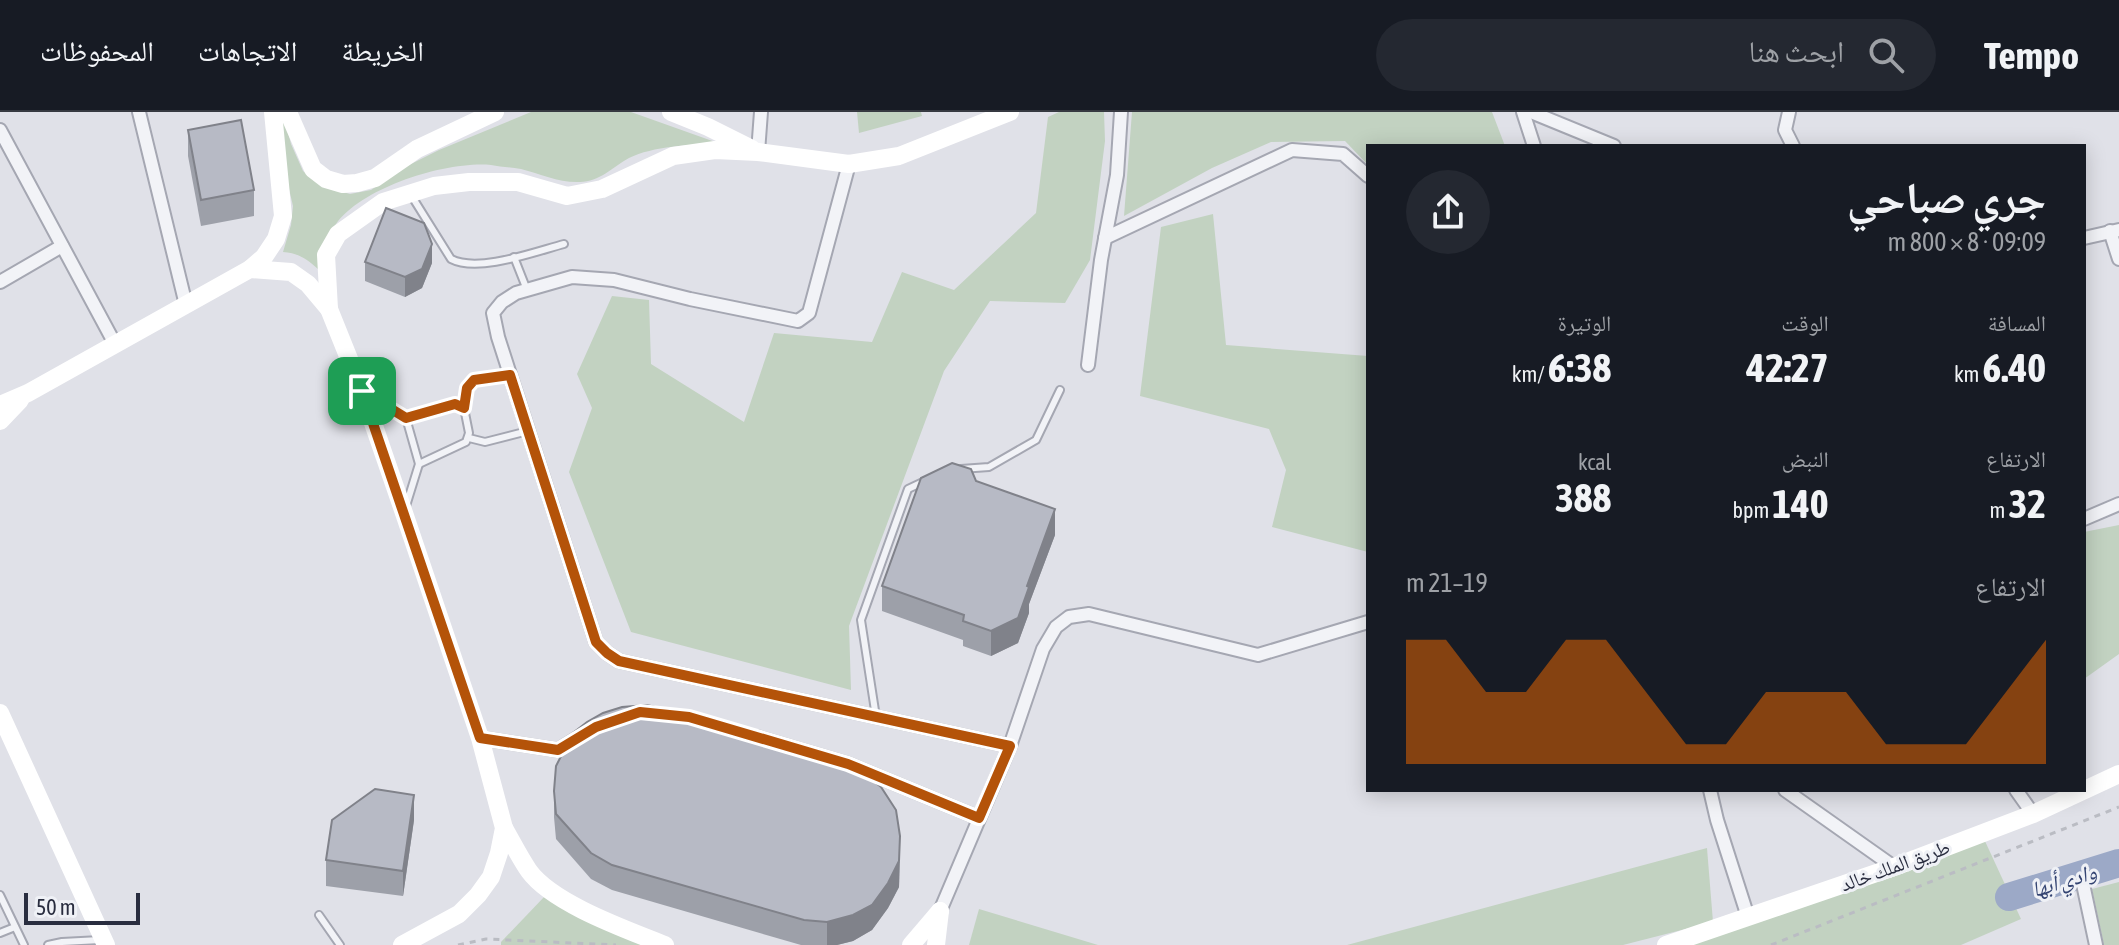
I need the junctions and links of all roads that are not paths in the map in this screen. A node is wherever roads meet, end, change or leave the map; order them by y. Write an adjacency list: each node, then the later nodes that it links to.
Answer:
1 (139, 112): 30 (street)
2 (273, 112): 27 (street)
3 (288, 112): 4 (street)
4 (495, 112)
5 (671, 112): 16 (street)
6 (761, 112): 16 (street)
7 (1010, 112): 17 (street)
8 (1121, 112): 21 (street)
9 (1523, 112): 13 (street)
10 (1531, 112): 14 (street)
11 (1789, 112): 15 (street)
12 (2, 139): 24 (street)
13 (1533, 144)
14 (1609, 144)
15 (1792, 144)
16 (758, 152): 17 (street); 19 (street)
17 (849, 164): 29 (street)
18 (1366, 174): 21 (street)
19 (411, 194): 25 (lane); 31 (street)
20 (2114, 231): 22 (street); 26 (street)
21 (1105, 238): 33 (street)
22 (2086, 238)
23 (564, 244): 25 (lane)
24 (62, 246): 28 (street); 32 (street)
25 (514, 257): 29 (lane)
26 (2119, 259)
27 (250, 269): 30 (street); 31 (street)
28 (0, 282)
29 (527, 290): 34 (street)
30 (186, 305): 32 (street)
31 (329, 309): 36 (street)
32 (115, 344): 37 (street)
33 (1088, 365)
34 (510, 375): 39 (lane); 42 (street)
35 (1060, 390): 45 (lane)
36 (362, 391): 40 (lane); 48 (street)
37 (28, 393): 38 (street); 41 (street)
38 (0, 405)
39 (464, 408): 40 (lane); 43 (lane)
40 (406, 418): 44 (lane)
41 (0, 421)
42 (528, 430): 43 (lane); 52 (street)
43 (469, 438): 44 (lane)
44 (419, 464): 48 (lane)
45 (951, 470)
46 (936, 476): 52 (lane)
47 (2119, 504): 49 (street)
48 (404, 513): 55 (street)
49 (2086, 518)
50 (1366, 623): 56 (street)
51 (0, 713): 74 (street)
52 (876, 717): 56 (street)
53 (596, 727): 55 (street)
54 (747, 734): 64 (street)
55 (480, 738): 65 (street)
56 (1010, 746): 64 (street)
57 (2119, 774): 58 (street, طريق الملك خالد)
58 (2086, 789)
59 (1710, 792): 71 (street)
60 (1788, 792): 66 (street)
61 (2017, 792): 63 (street)
62 (2080, 792): 63 (street, طريق الملك خالد)
63 (2033, 814): 66 (street, طريق الملك خالد)
64 (979, 818): 69 (street)
65 (504, 828): 78 (street); 79 (street)
66 (1894, 867): 71 (street, طريق الملك خالد)
67 (2083, 884): 83 (street)
68 (0, 895): 72 (lane)
69 (940, 911): 80 (street); 81 (street)
70 (319, 915): 77 (lane)
71 (1748, 917): 82 (street, طريق الملك خالد)
72 (15, 927): 73 (lane); 75 (lane)
73 (0, 933)
74 (105, 942): 76 (lane)
75 (24, 945)
76 (48, 945)
77 (340, 945)
78 (402, 945)
79 (665, 945)
80 (911, 945)
81 (936, 945)
82 (1666, 945)
83 (2096, 945)

